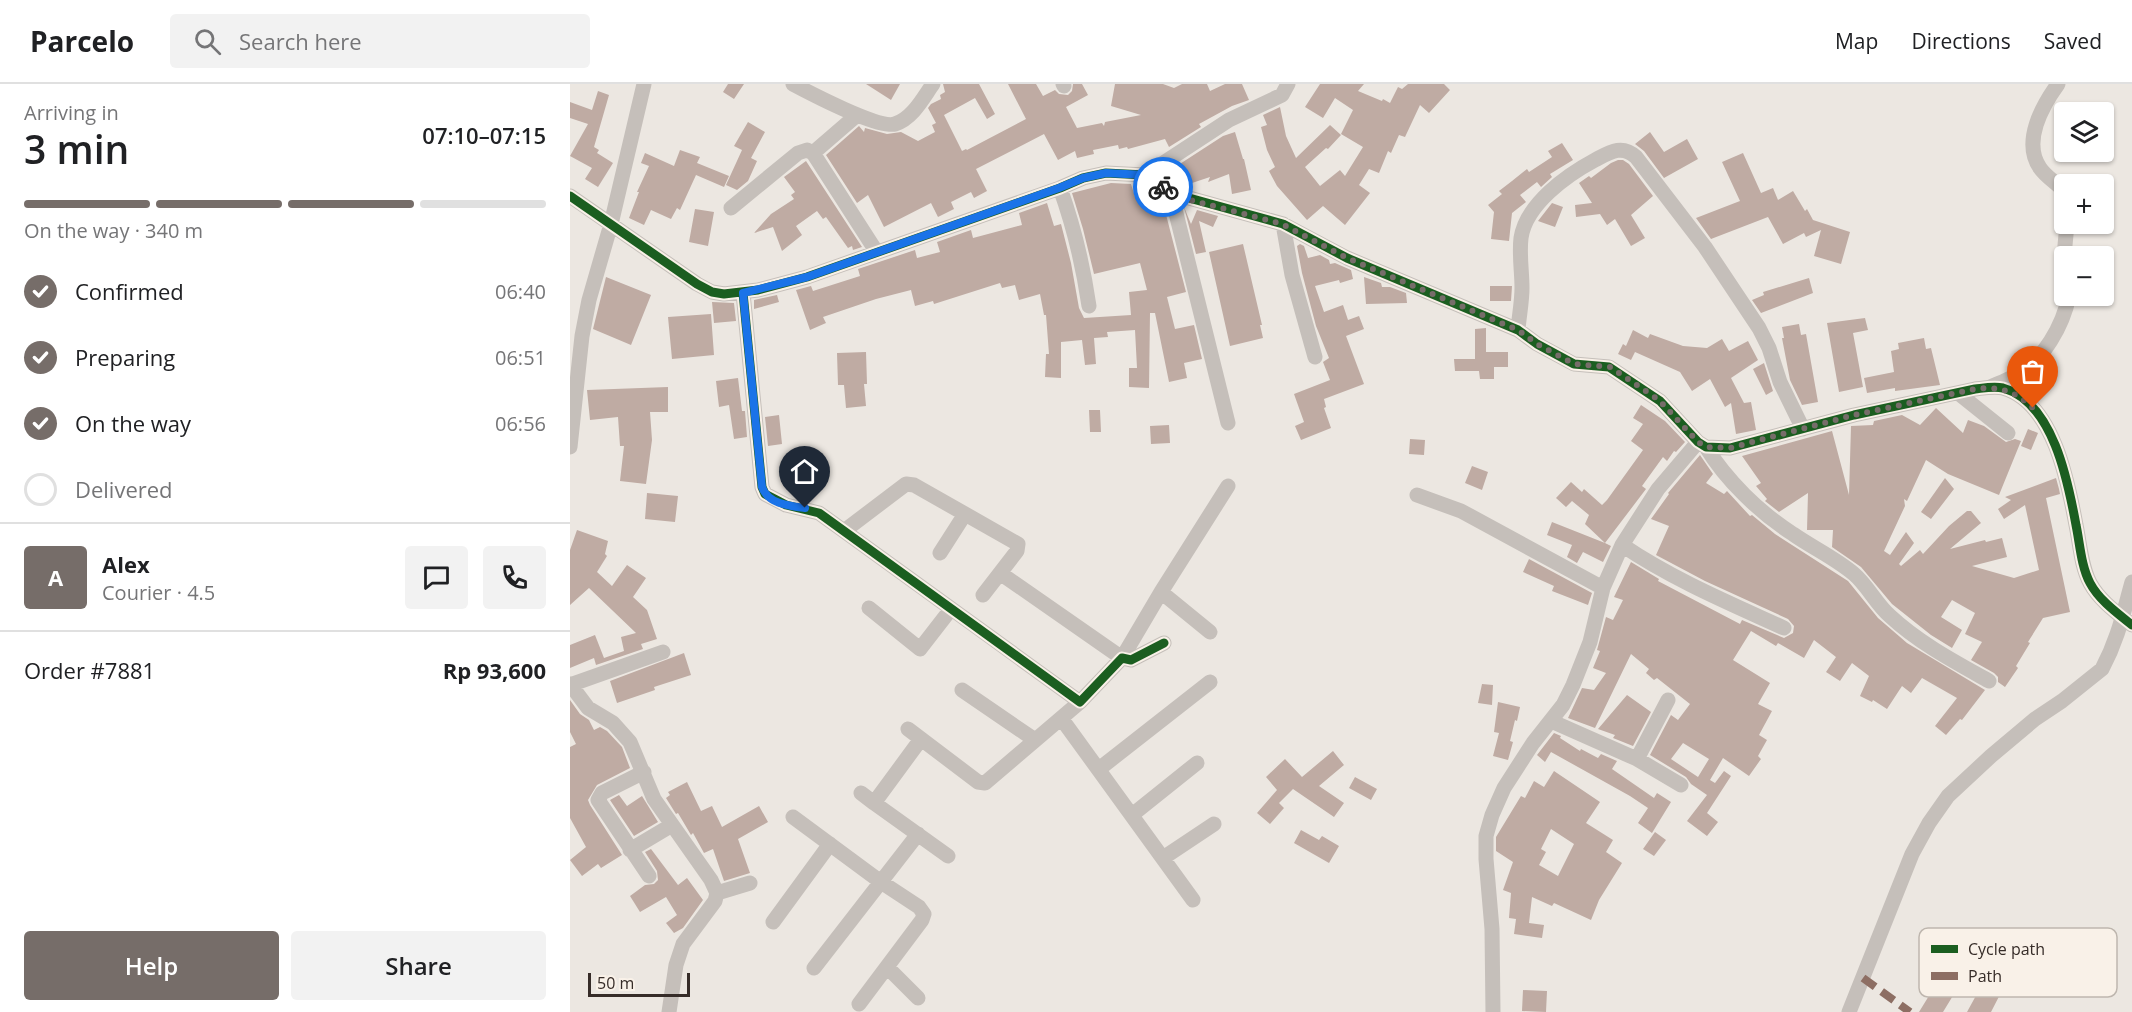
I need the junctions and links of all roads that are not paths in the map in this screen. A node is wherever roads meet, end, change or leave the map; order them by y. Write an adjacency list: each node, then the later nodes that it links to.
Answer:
1 (644, 84): 14 (street)
2 (793, 84): 6 (street)
3 (933, 84): 6 (street)
4 (1288, 84): 8 (street)
5 (2058, 84): 9 (street)
6 (856, 114): 7 (street)
7 (813, 153): 13 (street); 16 (street)
8 (1145, 175): 10 (street); 11 (street)
9 (2054, 181)
10 (1059, 188): 16 (street); 18 (street)
11 (1171, 193): 15 (street); 25 (street)
12 (570, 196): 14 (street)
13 (731, 208)
14 (611, 224): 17 (street); 21 (street)
15 (1282, 224): 20 (street); 22 (street)
16 (876, 251): 17 (street)
17 (743, 293): 33 (street)
18 (1089, 306)
19 (2066, 306): 23 (street)
20 (1518, 330): 26 (street); 28 (street)
21 (576, 337): 29 (street)
22 (1315, 357)
23 (1990, 387): 24 (street); 43 (street)
24 (1958, 393): 26 (street); 27 (street)
25 (1228, 423)
26 (1803, 429): 28 (street)
27 (2008, 433)
28 (1702, 444): 34 (street); 49 (street)
29 (570, 447)
30 (1228, 486): 39 (street)
31 (1417, 495): 38 (street)
32 (965, 514): 33 (street); 35 (street); 36 (street)
33 (844, 531): 42 (street)
34 (1622, 545): 38 (street); 44 (street)
35 (940, 553)
36 (1000, 573): 40 (street); 48 (street)
37 (2132, 582): 43 (street)
38 (1603, 588): 56 (street)
39 (1161, 591): 45 (street); 48 (street)
40 (983, 595)
41 (869, 608): 42 (street)
42 (951, 609): 54 (street)
43 (2128, 622): 88 (street)
44 (1784, 628)
45 (1210, 632)
46 (1164, 644): 48 (street)
47 (663, 652): 52 (street)
48 (1122, 658): 54 (street)
49 (1989, 681)
50 (1210, 682): 62 (street)
51 (962, 690): 59 (street)
52 (572, 691): 63 (street)
53 (1668, 700): 60 (street)
54 (1080, 702): 55 (street)
55 (1061, 718): 59 (street); 62 (street)
56 (1551, 721): 60 (street); 87 (street)
57 (908, 729): 58 (street)
58 (921, 739): 59 (street); 66 (street)
59 (1035, 740)
60 (1637, 759): 64 (street)
61 (1197, 763): 67 (street)
62 (1099, 769): 67 (street)
63 (644, 772): 70 (street); 73 (street)
64 (1682, 786)
65 (861, 793): 66 (street)
66 (874, 803): 71 (street)
67 (1132, 815): 75 (street)
68 (793, 817): 72 (street)
69 (1214, 824): 75 (street)
70 (672, 825): 73 (street); 79 (street)
71 (918, 834): 74 (street); 77 (street)
72 (830, 844): 77 (street); 81 (street)
73 (630, 850): 76 (street)
74 (948, 856)
75 (1163, 858): 80 (street)
76 (648, 876)
77 (881, 882): 82 (street); 83 (street)
78 (750, 883): 79 (street)
79 (717, 893): 86 (street)
80 (1193, 900)
81 (773, 922)
82 (814, 968)
83 (887, 968): 84 (street); 85 (street)
84 (918, 998)
85 (859, 1004)
86 (669, 1012)
87 (1495, 1012)
88 (1849, 1012)

